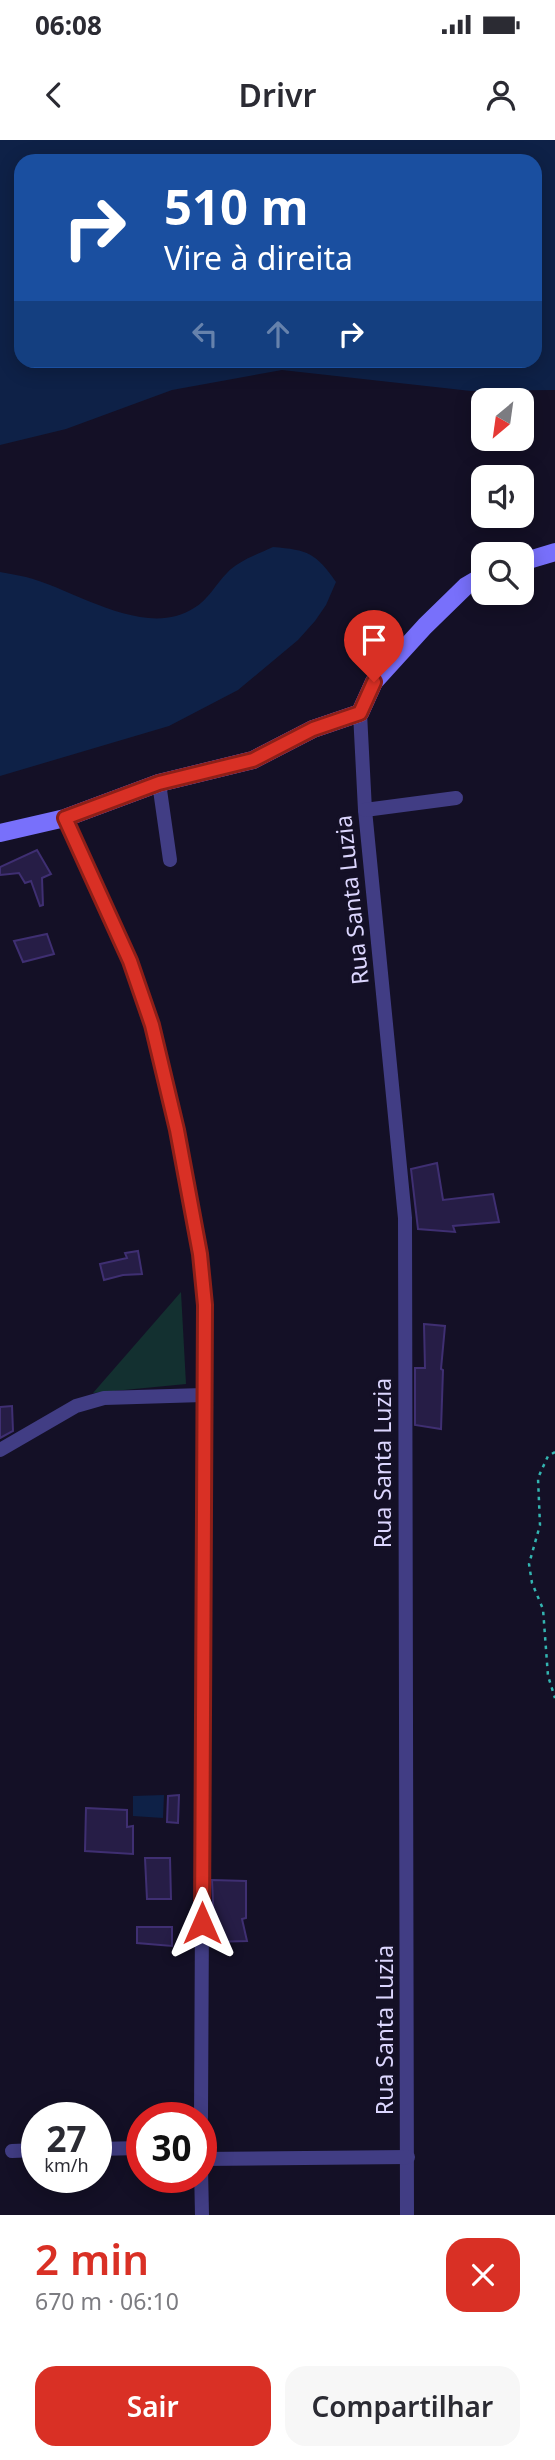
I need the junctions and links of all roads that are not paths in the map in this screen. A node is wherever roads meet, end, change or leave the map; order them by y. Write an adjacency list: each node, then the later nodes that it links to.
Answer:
1 (555, 552): 2 (street)
2 (534, 558)
3 (471, 583): 4 (street)
4 (360, 713): 5 (street); 7 (street, Rua Santa Luzia)
5 (159, 783): 8 (street); 10 (street)
6 (456, 798): 7 (street)
7 (365, 810): 16 (street, Rua Santa Luzia)
8 (65, 818): 9 (street); 11 (street)
9 (0, 833)
10 (170, 860)
11 (203, 1395): 12 (street); 13 (street)
12 (0, 1450)
13 (201, 2102)
14 (12, 2151): 15 (street)
15 (21, 2151)
16 (408, 2157): 17 (street); 20 (street, Rua Santa Luzia)
17 (217, 2159)
18 (202, 2193): 19 (street)
19 (202, 2215)
20 (407, 2215)

